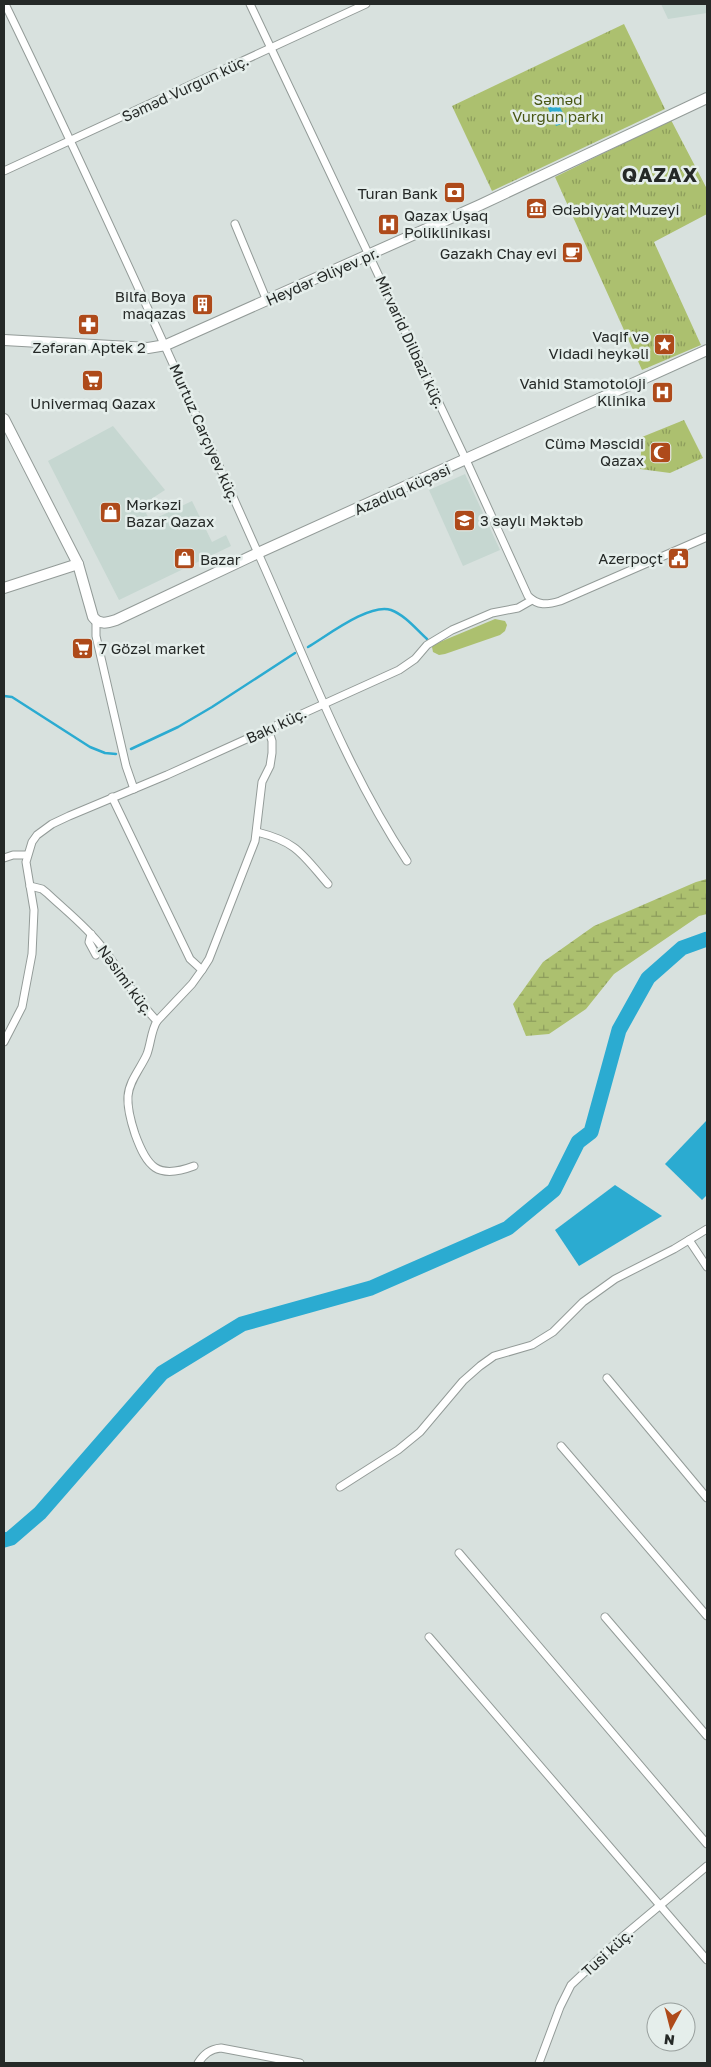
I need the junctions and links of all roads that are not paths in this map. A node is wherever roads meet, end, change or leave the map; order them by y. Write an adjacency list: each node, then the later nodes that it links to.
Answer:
1 (5, 4): 6 (street, Murtuz Carçıyev küç.)
2 (250, 4): 4 (street, Mirvarid Dilbazi küç.)
3 (366, 4): 4 (street, Səməd Vurğun küç.)
4 (271, 49): 6 (street, Səməd Vurğun küç.); 9 (street, Mirvarid Dilbazi küç.)
5 (707, 98): 9 (street, Heydər Əliyev pr.)
6 (72, 140): 7 (street, Səməd Vurğun küç.); 12 (street, Murtuz Carçıyev küç.)
7 (4, 171)
8 (235, 224): 10 (street)
9 (370, 255): 10 (street, Heydər Əliyev pr.); 15 (street, Mirvarid Dilbazi küç.)
10 (267, 301): 12 (street, Heydər Əliyev pr.)
11 (4, 340): 12 (street, Heydər Əliyev pr.)
12 (166, 346): 17 (street, Murtuz Carçıyev küç.)
13 (707, 350): 15 (street, Azadlıq küçəsi)
14 (4, 419): 18 (street)
15 (466, 460): 17 (street, Azadlıq küçəsi); 20 (street, Mirvarid Dilbazi küç.)
16 (707, 537): 20 (street, Bakı küç.)
17 (258, 553): 21 (street, Azadlıq küçəsi); 22 (street, Murtuz Carçıyev küç.)
18 (78, 564): 19 (street); 21 (street)
19 (4, 588)
20 (532, 600): 22 (street, Bakı küç.)
21 (96, 621): 24 (street)
22 (324, 703): 23 (street, Bakı küç.); 29 (street, Murtuz Carçıyev küç.)
23 (268, 729): 24 (street, Bakı küç.); 26 (street, Nəsimi küç.)
24 (134, 789): 25 (street, Bakı küç.)
25 (112, 797): 27 (street, Bakı küç.); 34 (street)
26 (257, 832): 30 (street); 34 (street, Nəsimi küç.)
27 (28, 855): 28 (street); 31 (street, Bakı küç.)
28 (4, 858)
29 (407, 861)
30 (328, 884)
31 (30, 886): 32 (street, Nəsimi küç.); 36 (street, Bakı küç.)
32 (91, 934): 33 (street); 35 (street, Nəsimi küç.)
33 (96, 955)
34 (202, 970): 35 (street, Nəsimi küç.)
35 (157, 1021): 37 (street)
36 (4, 1042)
37 (194, 1166)
38 (707, 1229): 39 (street)
39 (689, 1240): 40 (street); 43 (street)
40 (707, 1266)
41 (607, 1378): 44 (street)
42 (562, 1446): 46 (street)
43 (340, 1487)
44 (707, 1498)
45 (459, 1553): 50 (street)
46 (707, 1616)
47 (605, 1617): 49 (street)
48 (428, 1637): 52 (street)
49 (707, 1736)
50 (707, 1844)
51 (707, 1866): 52 (street, Tusi küç.)
52 (659, 1906): 53 (street); 56 (street, Tusi küç.)
53 (707, 1960)
54 (198, 2063): 55 (street)
55 (300, 2063)
56 (539, 2063)

